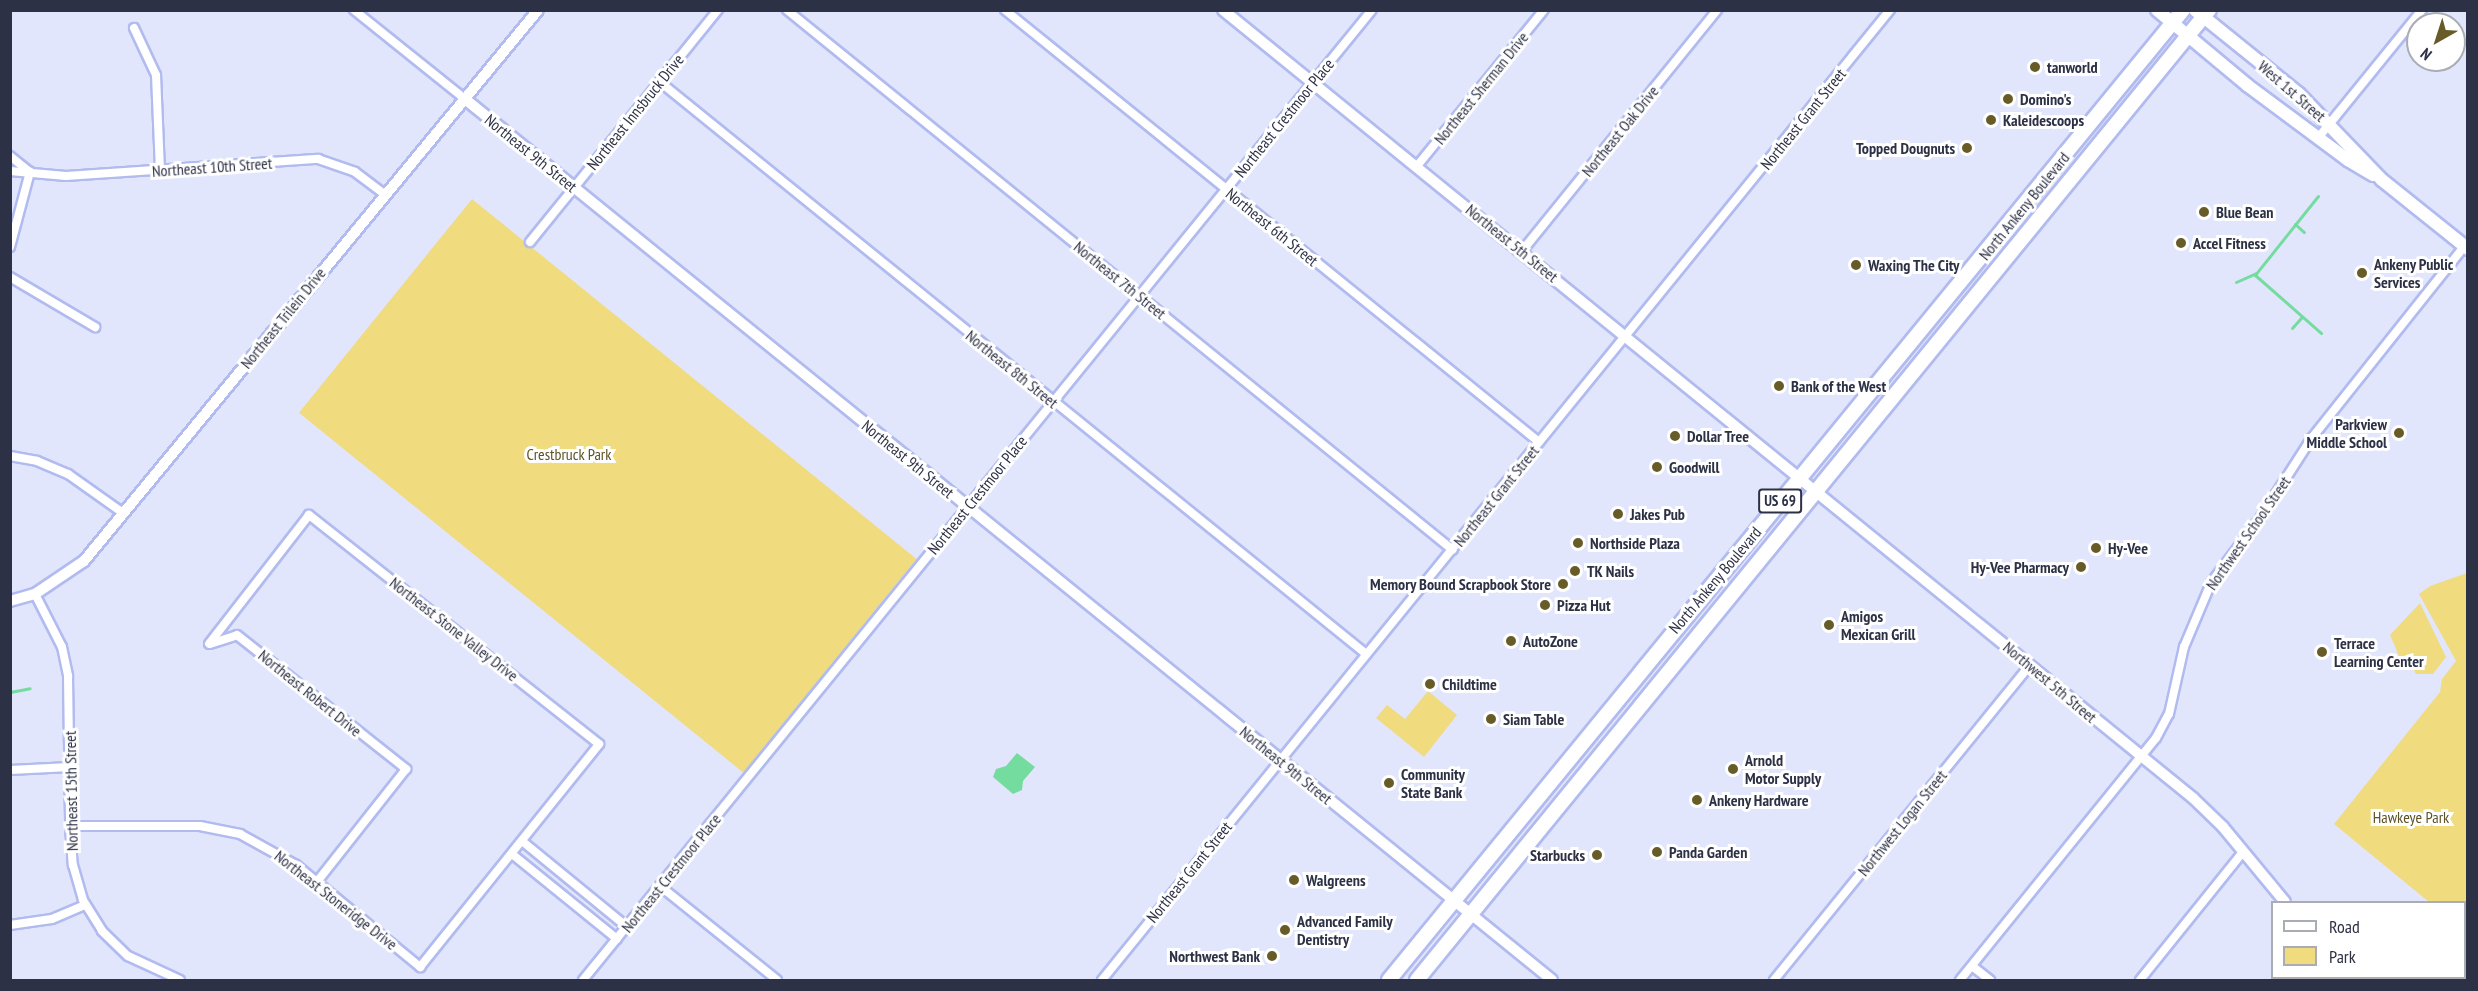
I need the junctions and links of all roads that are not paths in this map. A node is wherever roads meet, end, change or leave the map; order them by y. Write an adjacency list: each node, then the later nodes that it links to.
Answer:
1 (354, 10): 17 (street, Northeast 9th Street)
2 (537, 10): 17 (street, Northeast Trilein Drive)
3 (718, 10): 15 (street, Northeast Innsbruck Drive)
4 (788, 10): 34 (street, Northeast 7th Street)
5 (1005, 10): 27 (street, Northeast 6th Street)
6 (1223, 10): 16 (street, Northeast 5th Street)
7 (1372, 10): 16 (street, Northeast Crestmoor Place)
8 (1544, 10): 21 (street, Northeast Sherman Drive)
9 (1718, 10): 32 (street, Northeast Oak Drive)
10 (1890, 10): 36 (street, Northeast Grant Street)
11 (2157, 10): 13 (main road)
12 (2422, 10): 18 (street)
13 (2190, 19): 18 (main road, West 1st Street); 19 (main road, West 1st Street); 40 (main road, North Ankeny Boulevard / US 69); 41 (main road, North Ankeny Boulevard / US 69)
14 (134, 28): 23 (street)
15 (660, 82): 26 (street, Northeast Innsbruck Drive); 37 (street, Northeast 8th Street)
16 (1314, 82): 21 (street, Northeast 5th Street); 27 (street, Northeast Crestmoor Place)
17 (465, 99): 26 (street, Northeast 9th Street); 28 (street, Northeast Trilein Drive)
18 (2329, 124): 19 (street); 25 (main road, West 1st Street)
19 (2318, 138): 25 (main road, West 1st Street)
20 (10, 156): 24 (street)
21 (1417, 166): 32 (street, Northeast 5th Street)
22 (10, 171): 24 (street, Northeast 10th Street)
23 (160, 171): 24 (street, Northeast 10th Street); 28 (street, Northeast 10th Street)
24 (30, 172): 31 (street)
25 (2382, 180): 30 (main road, West 1st Street)
26 (574, 188): 29 (street, Northeast Innsbruck Drive); 42 (street, Northeast 9th Street)
27 (1226, 190): 34 (street, Northeast Crestmoor Place); 38 (street, Northeast 6th Street)
28 (384, 195): 43 (street, Northeast Trilein Drive)
29 (530, 242)
30 (2466, 246): 51 (street, Northwest School Street)
31 (10, 247)
32 (1522, 251): 36 (street, Northeast 5th Street)
33 (10, 277): 35 (street)
34 (1139, 296): 37 (street, Northeast Crestmoor Place); 44 (street, Northeast 7th Street)
35 (95, 327)
36 (1627, 336): 38 (street, Northeast Grant Street); 40 (street, Northeast 5th Street)
37 (1053, 402): 42 (street, Northeast Crestmoor Place); 49 (street, Northeast 8th Street)
38 (1539, 442): 44 (street, Northeast Grant Street)
39 (10, 456): 43 (street)
40 (1801, 476): 41 (street, Northwest 5th Street); 63 (main road, North Ankeny Boulevard / US 69)
41 (1816, 488): 50 (street, Northwest 5th Street); 63 (main road, North Ankeny Boulevard / US 69)
42 (968, 507): 52 (street, Northeast 9th Street); 60 (street, Northeast Crestmoor Place)
43 (123, 513): 45 (street, Northeast Trilein Drive)
44 (1453, 550): 49 (street, Northeast Grant Street)
45 (35, 594): 46 (street, Northeast Trilein Drive); 53 (street, Northeast 15th Street)
46 (10, 601)
47 (225, 619): 48 (street, Northeast Robert Drive); 48 (street); 56 (street, Northeast Stone Valley Drive)
48 (237, 635): 59 (street, Northeast Robert Drive)
49 (1366, 654): 52 (street, Northeast Grant Street)
50 (2030, 665): 51 (street, Northwest 5th Street); 75 (street, Northwest Logan Street)
51 (2141, 757): 57 (street, Northwest 5th Street); 67 (street, Northwest School Street)
52 (1281, 760): 63 (street, Northeast 9th Street); 71 (street, Northeast Grant Street)
53 (70, 767): 54 (street); 55 (street, Northeast 15th Street)
54 (10, 770)
55 (70, 826): 59 (street, Northeast Stoneridge Drive); 62 (street, Northeast 15th Street)
56 (522, 841): 58 (street); 65 (street)
57 (2243, 852): 61 (street, Northwest 5th Street); 78 (street)
58 (512, 854): 59 (street, Northeast Stoneridge Drive); 66 (street)
59 (316, 883)
60 (660, 886): 65 (street, Northeast Crestmoor Place); 70 (street)
61 (2283, 901)
62 (85, 904): 64 (street); 68 (street, Northeast 15th Street)
63 (1462, 908): 72 (main road, North Ankeny Boulevard / US 69); 73 (main road, North Ankeny Boulevard / US 69); 74 (street, Northeast 9th Street)
64 (10, 925)
65 (627, 927): 66 (street, Northeast Crestmoor Place)
66 (617, 939): 69 (street, Northeast Crestmoor Place)
67 (1972, 966): 76 (street, Northwest School Street); 77 (street)
68 (180, 981)
69 (583, 981)
70 (777, 981)
71 (1102, 981)
72 (1389, 981)
73 (1417, 981)
74 (1552, 981)
75 (1774, 981)
76 (1960, 981)
77 (1990, 981)
78 (2140, 981)

